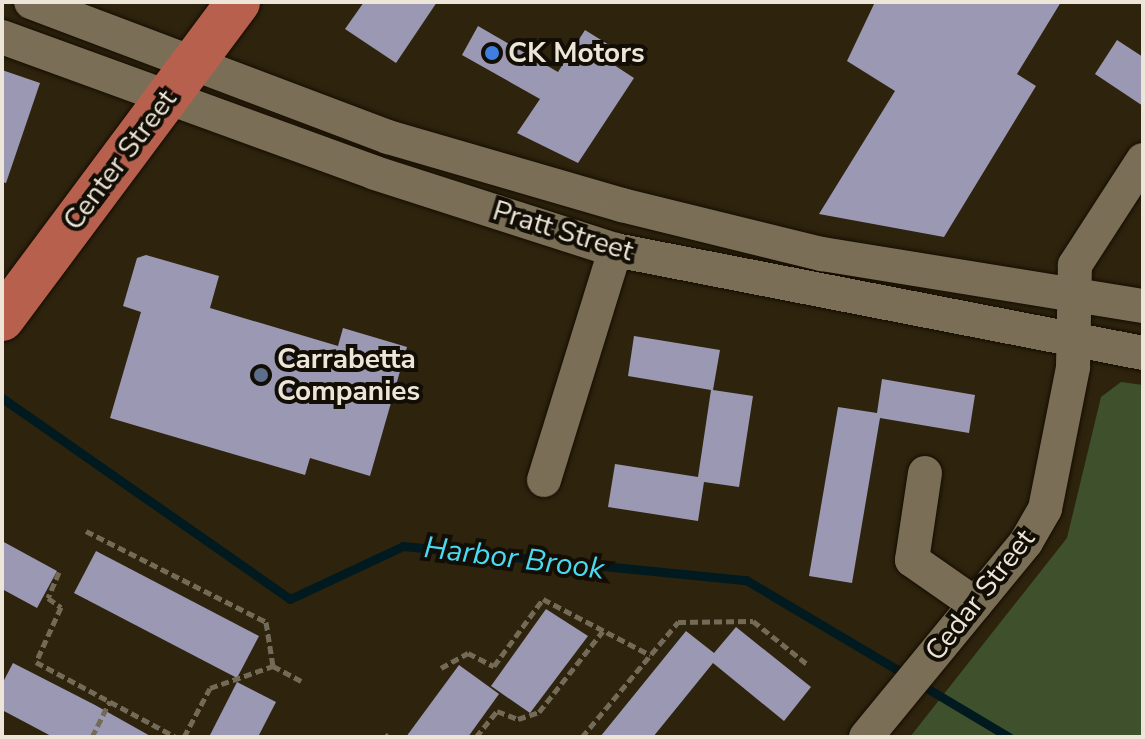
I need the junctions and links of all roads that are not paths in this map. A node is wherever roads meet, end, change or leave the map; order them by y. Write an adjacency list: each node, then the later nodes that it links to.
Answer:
1 (31, 2): 4 (street, Pratt Street)
2 (238, 2): 4 (main road, Center Street)
3 (2, 37): 4 (street, Pratt Street)
4 (182, 77): 6 (street, Pratt Street); 7 (street, Pratt Street); 9 (main road, Center Street)
5 (1143, 160): 7 (street, Cedar Street)
6 (615, 250): 10 (street, Pratt Street); 13 (street)
7 (1074, 294): 8 (street, Pratt Street); 10 (street, Cedar Street)
8 (1143, 306)
9 (2, 319)
10 (1075, 342): 11 (street, Pratt Street); 14 (street, Cedar Street)
11 (1143, 353)
12 (925, 473): 14 (street)
13 (544, 480)
14 (975, 604): 15 (street, Cedar Street)
15 (869, 733)

